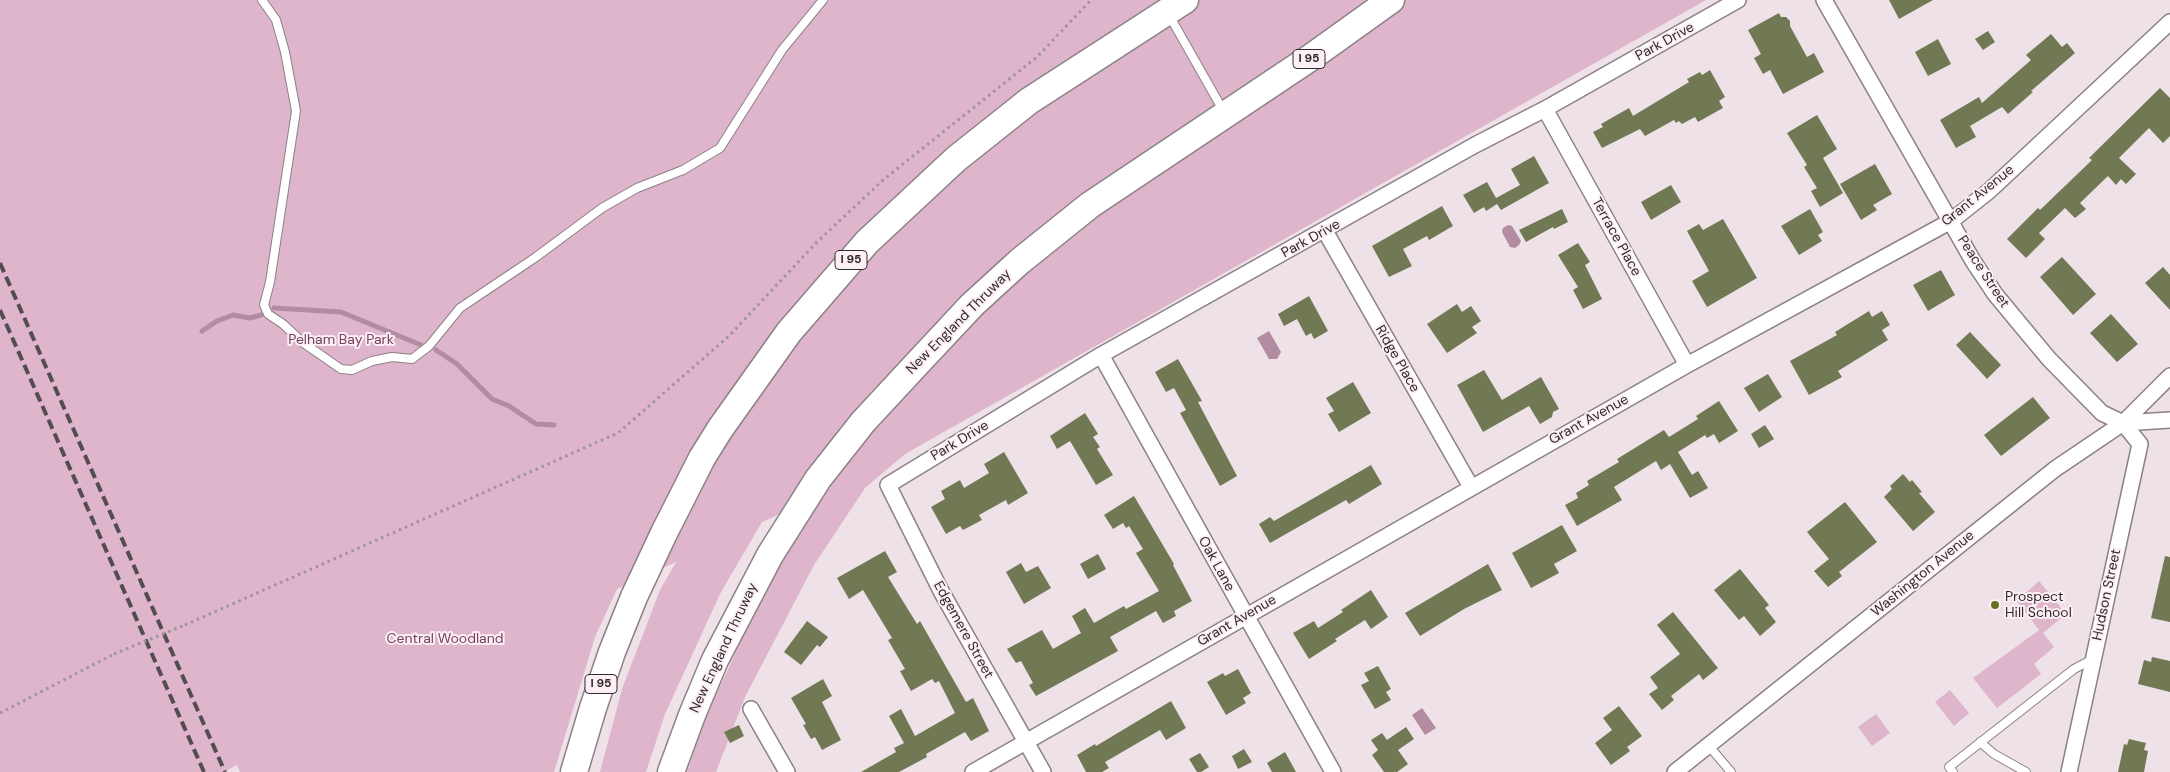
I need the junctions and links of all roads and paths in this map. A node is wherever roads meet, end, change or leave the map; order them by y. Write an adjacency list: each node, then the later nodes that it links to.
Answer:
1 (262, 0): 2 (lane)
2 (824, 0)
3 (1091, 0): 23 (path, bridge)
4 (1391, 0): 10 (highway, New England Thruway / I 95)
5 (1738, 0): 9 (street, Park Drive)
6 (1824, 0): 11 (street, Peace Street)
7 (1176, 6): 10 (lane); 27 (highway, I 95)
8 (2170, 22): 11 (street, Grant Avenue)
9 (1545, 109): 12 (street, Park Drive); 14 (street, Terrace Place)
10 (1225, 115): 28 (highway, New England Thruway / I 95)
11 (1951, 222): 14 (street, Grant Avenue); 17 (street, Peace Street)
12 (1325, 231): 13 (street, Park Drive); 19 (street, Ridge Place)
13 (1101, 355): 18 (street, Park Drive); 20 (street, Oak Lane)
14 (1687, 365): 19 (street, Grant Avenue)
15 (2170, 376): 17 (street, Washington Avenue)
16 (2170, 420): 17 (street)
17 (2123, 423): 21 (street, Hudson Street); 26 (street, Washington Avenue)
18 (888, 485): 24 (street, Edgemere Street)
19 (1471, 487): 20 (street, Grant Avenue)
20 (1245, 616): 24 (street, Grant Avenue); 32 (street, Oak Lane)
21 (2093, 659): 25 (lane); 37 (street, Hudson Street)
22 (751, 709): 29 (street)
23 (0, 712)
24 (1026, 742): 30 (street, Grant Avenue); 31 (street, Edgemere Street)
25 (1980, 742): 35 (lane); 36 (lane)
26 (1709, 746): 33 (street, Washington Avenue); 34 (lane)
27 (574, 772)
28 (671, 772)
29 (787, 772)
30 (973, 772)
31 (1043, 772)
32 (1333, 772)
33 (1675, 772)
34 (1731, 772)
35 (1953, 772)
36 (2026, 772)
37 (2069, 772)

